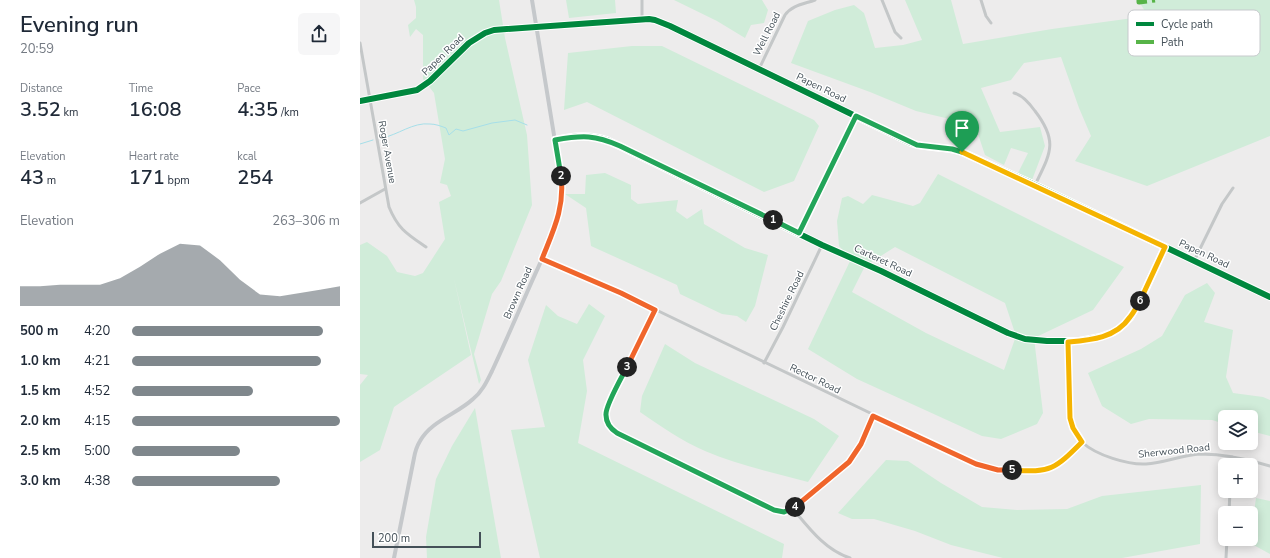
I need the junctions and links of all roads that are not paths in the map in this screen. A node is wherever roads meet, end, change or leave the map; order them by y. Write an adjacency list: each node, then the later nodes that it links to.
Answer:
1 (532, 0): 8 (street, Brown Road)
2 (642, 0): 6 (street)
3 (815, 0): 11 (street, Well Road)
4 (882, 0): 9 (street)
5 (981, 0): 7 (street)
6 (642, 20): 8 (street, Papen Road); 11 (street, Papen Road)
7 (991, 23)
8 (536, 27): 13 (street, Papen Road); 16 (street, Brown Road)
9 (901, 38)
10 (360, 43): 13 (street, Roger Avenue)
11 (759, 69): 15 (street, Papen Road)
12 (1014, 93): 17 (street)
13 (369, 99): 14 (street, Papen Road); 19 (street, Roger Avenue)
14 (360, 101)
15 (856, 116): 17 (street, Papen Road); 21 (street)
16 (555, 140): 21 (street, Carteret Road); 25 (street, Brown Road)
17 (1035, 185): 24 (street, Papen Road)
18 (1233, 188): 26 (street)
19 (385, 189): 20 (street); 23 (street, Roger Avenue)
20 (360, 203)
21 (799, 233): 22 (street, Carteret Road)
22 (822, 245): 29 (street, Carteret Road); 30 (street, Cheshire Road)
23 (426, 247)
24 (1165, 247): 26 (street, Papen Road); 29 (street, Carteret Road)
25 (542, 259): 28 (street, Rector Road); 37 (street, Brown Road)
26 (1194, 261): 27 (street, Papen Road)
27 (1270, 297)
28 (655, 310): 30 (street, Rector Road); 35 (street)
29 (1068, 342): 32 (street)
30 (764, 363): 31 (street, Rector Road)
31 (873, 416): 32 (street, Rector Road); 35 (street)
32 (1082, 442): 33 (street, Sherwood Road)
33 (1232, 457): 34 (street, Sherwood Road)
34 (1270, 466)
35 (793, 509): 38 (street)
36 (1227, 546): 39 (street)
37 (394, 558)
38 (850, 558)
39 (1226, 558)

